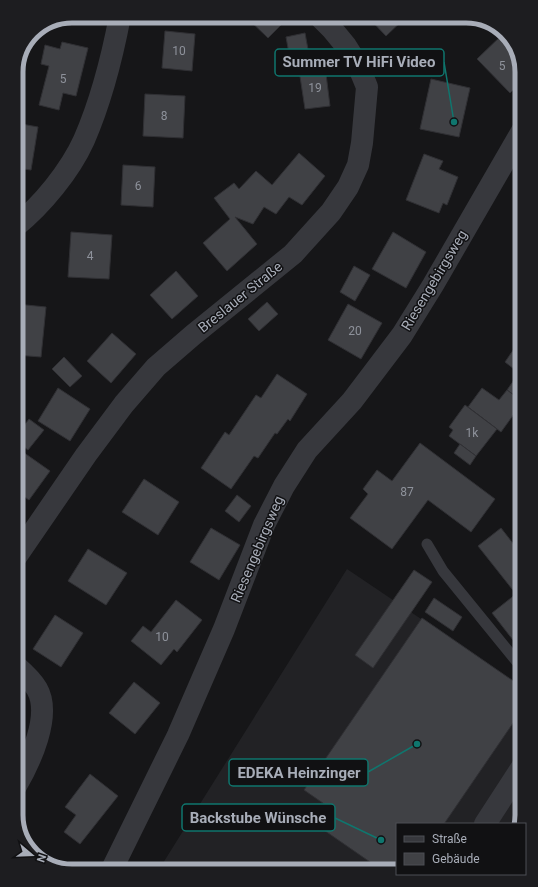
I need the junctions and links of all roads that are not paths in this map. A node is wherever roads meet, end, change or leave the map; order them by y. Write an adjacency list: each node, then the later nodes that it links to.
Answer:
1 (119, 23): 4 (street)
2 (326, 23): 6 (street, Breslauer Straße)
3 (515, 143): 12 (street, Riesengebirgsweg)
4 (23, 220)
5 (427, 544): 7 (lane)
6 (23, 546)
7 (515, 659)
8 (23, 672): 9 (street)
9 (23, 773)
10 (515, 778): 11 (street)
11 (486, 823)
12 (114, 864)

